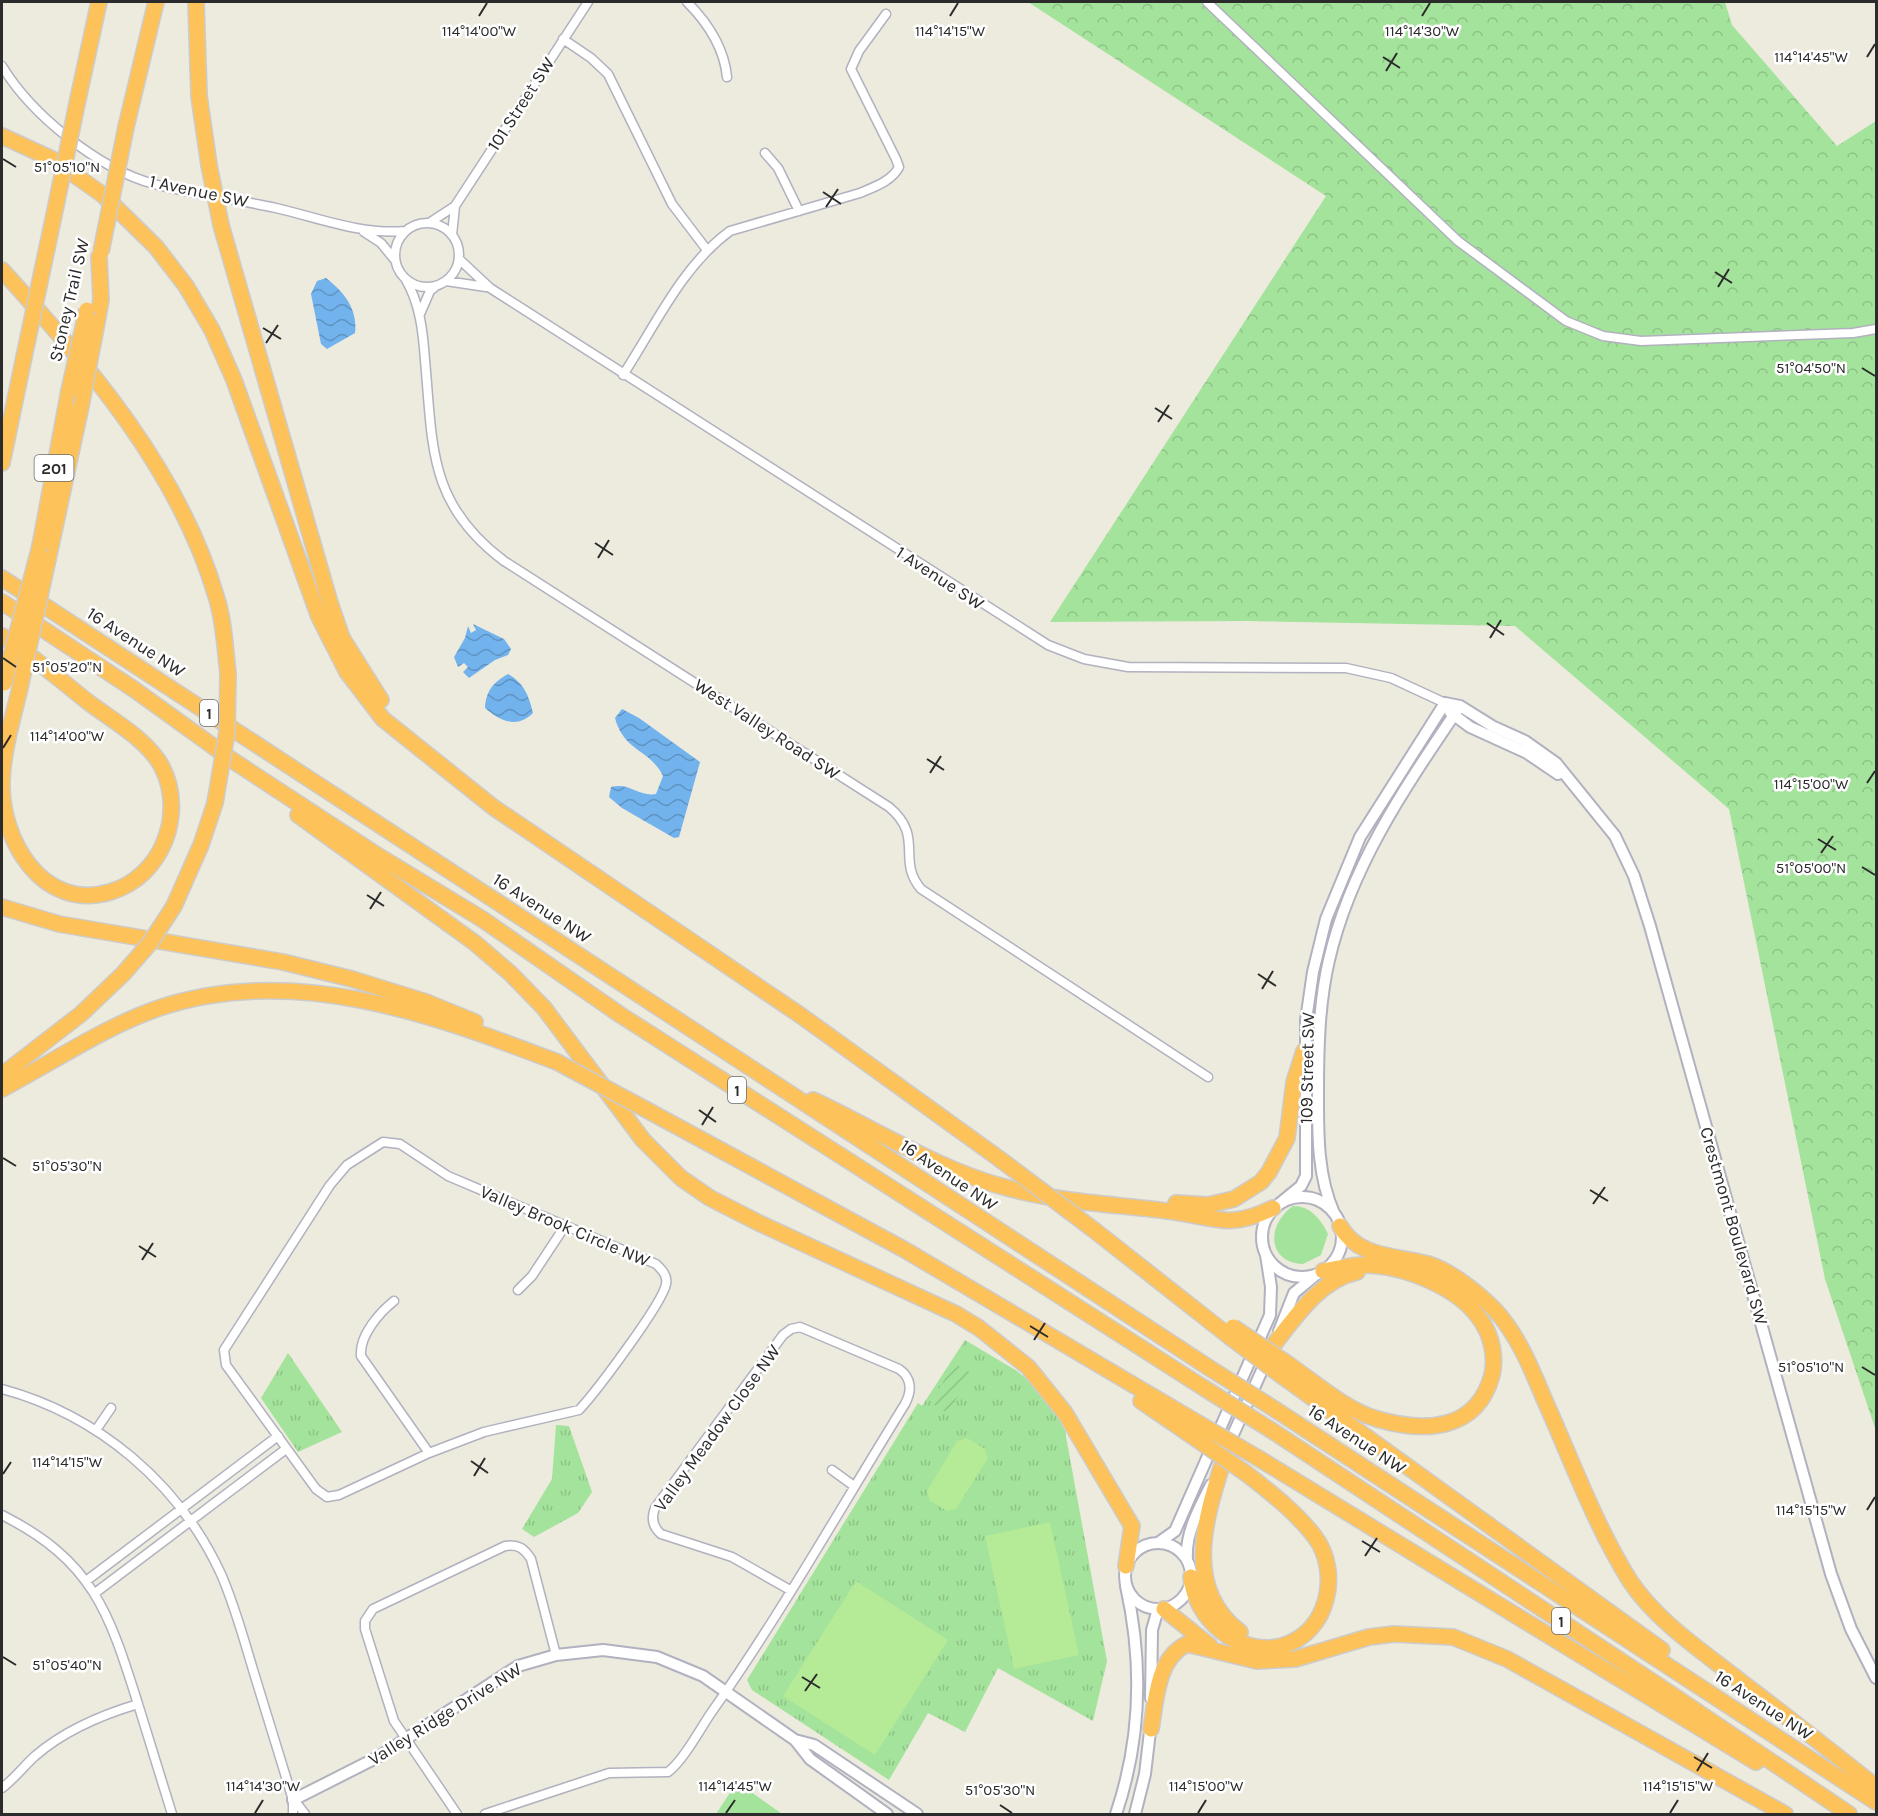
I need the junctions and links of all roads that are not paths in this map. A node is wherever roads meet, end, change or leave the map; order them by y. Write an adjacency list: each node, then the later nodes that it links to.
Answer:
1 (99, 2): 30 (highway, Stoney Trail SW, bridge)
2 (156, 2): 26 (highway, Stoney Trail SW / 201, bridge)
3 (196, 2): 38 (highway, bridge)
4 (588, 2): 8 (street, 101 Street SW)
5 (687, 2): 10 (street)
6 (1207, 2): 28 (street)
7 (886, 14): 14 (street)
8 (563, 39): 13 (street, 101 Street SW); 19 (street)
9 (2, 66): 16 (street, 1 Avenue SW)
10 (728, 77)
11 (2, 136): 38 (highway)
12 (765, 153): 14 (street)
13 (455, 206): 15 (street, 101 Street SW); 18 (street, 101 Street SW)
14 (799, 211): 19 (street)
15 (429, 223): 17 (street); 18 (street)
16 (364, 231): 17 (street, 1 Avenue SW); 21 (street, 1 Avenue SW)
17 (405, 231): 21 (street)
18 (452, 235): 20 (street)
19 (707, 250): 29 (street)
20 (459, 259): 24 (street); 25 (street, 1 Avenue SW)
21 (395, 260): 23 (street)
22 (2, 270): 44 (highway, bridge)
23 (406, 280): 24 (street); 27 (street, West Valley Road SW)
24 (443, 283): 25 (street, 1 Avenue SW); 27 (street, West Valley Road SW)
25 (490, 288): 29 (street, 1 Avenue SW)
26 (92, 316): 33 (highway, bridge); 34 (highway, Stoney Trail SW / 201, bridge)
27 (420, 318): 45 (street, West Valley Road SW)
28 (1876, 328)
29 (623, 375): 35 (street, 1 Avenue SW)
30 (2, 463)
31 (2, 578): 46 (highway, 16 Avenue NW / 1)
32 (2, 602): 40 (highway, 1)
33 (2, 636)
34 (3, 688)
35 (1445, 703): 36 (street, Crestmont Boulevard SW); 37 (street, Crestmont Boulevard SW); 42 (street, 109 Street SW)
36 (1460, 706): 37 (street, 109 Street SW); 39 (street, Crestmont Boulevard SW)
37 (1453, 716): 39 (street, Crestmont Boulevard SW); 50 (street, 109 Street SW)
38 (417, 748): 58 (highway, bridge)
39 (1572, 785): 84 (street, Crestmont Boulevard SW)
40 (274, 788): 74 (highway); 94 (highway, 1, bridge)
41 (2, 907): 43 (highway)
42 (1304, 1051): 48 (highway); 49 (street, 109 Street SW)
43 (557, 1062): 47 (highway); 61 (highway, bridge)
44 (2, 1075)
45 (1208, 1077)
46 (767, 1078): 48 (highway); 90 (highway, 16 Avenue NW / 1, bridge)
47 (2, 1089)
48 (1131, 1206): 49 (highway)
49 (1276, 1206): 50 (street); 52 (street)
50 (1337, 1220): 54 (street); 91 (highway)
51 (565, 1226): 55 (street); 63 (street, Valley Brook Circle NW); 66 (street, Valley Brook Circle NW)
52 (1266, 1255): 54 (street); 72 (street)
53 (1390, 1268): 54 (highway); 57 (highway); 58 (highway)
54 (1320, 1273): 57 (street)
55 (518, 1290)
56 (394, 1301): 66 (street)
57 (1272, 1347): 64 (street)
58 (1285, 1370): 90 (highway)
59 (2, 1389): 62 (street)
60 (111, 1408): 62 (street)
61 (1188, 1425): 81 (highway, bridge); 94 (highway, bridge)
62 (96, 1430): 69 (street)
63 (278, 1436): 65 (street, Valley Brook Circle NW); 69 (street)
64 (1227, 1446): 73 (street); 81 (highway)
65 (286, 1449): 66 (street, Valley Brook Circle NW); 71 (street)
66 (429, 1453)
67 (832, 1470): 68 (street)
68 (854, 1486): 78 (street, Valley Meadow Close NW); 78 (street, Valley Meadow Close NW)
69 (182, 1509): 71 (street); 76 (street)
70 (2, 1515): 76 (street)
71 (190, 1521): 79 (street); 93 (street)
72 (1158, 1543): 73 (street); 74 (street)
73 (1187, 1560): 75 (street)
74 (1126, 1566): 77 (street)
75 (1191, 1577): 80 (street); 81 (highway)
76 (86, 1581): 79 (street)
77 (1126, 1586): 80 (street); 103 (street)
78 (790, 1590): 85 (street, Valley Meadow Close NW)
79 (95, 1593): 86 (street)
80 (1161, 1609): 82 (highway); 87 (street)
81 (1269, 1648)
82 (1217, 1651): 87 (highway); 105 (highway)
83 (556, 1654): 85 (street, Valley Ridge Drive NW); 88 (street, Valley Ridge Drive NW); 88 (street)
84 (1876, 1678)
85 (726, 1692): 89 (street, Valley Ridge Drive NW); 100 (street, Valley Meadow Close NW)
86 (138, 1704): 92 (street); 96 (street)
87 (1150, 1729): 104 (street)
88 (404, 1739): 93 (street, Valley Ridge Drive NW); 99 (street)
89 (795, 1740): 101 (street, Valley Ridge Drive NW); 102 (street, Valley Ridge Drive NW)
90 (1804, 1755): 95 (highway, 16 Avenue NW / 1)
91 (1876, 1786)
92 (2, 1788)
93 (293, 1800): 97 (street); 98 (street)
94 (1828, 1800): 106 (highway, 1)
95 (1876, 1802)
96 (172, 1815)
97 (293, 1815)
98 (305, 1815)
99 (458, 1815)
100 (485, 1815)
101 (887, 1815)
102 (916, 1815)
103 (1116, 1815)
104 (1135, 1815)
105 (1785, 1815)
106 (1849, 1815)

